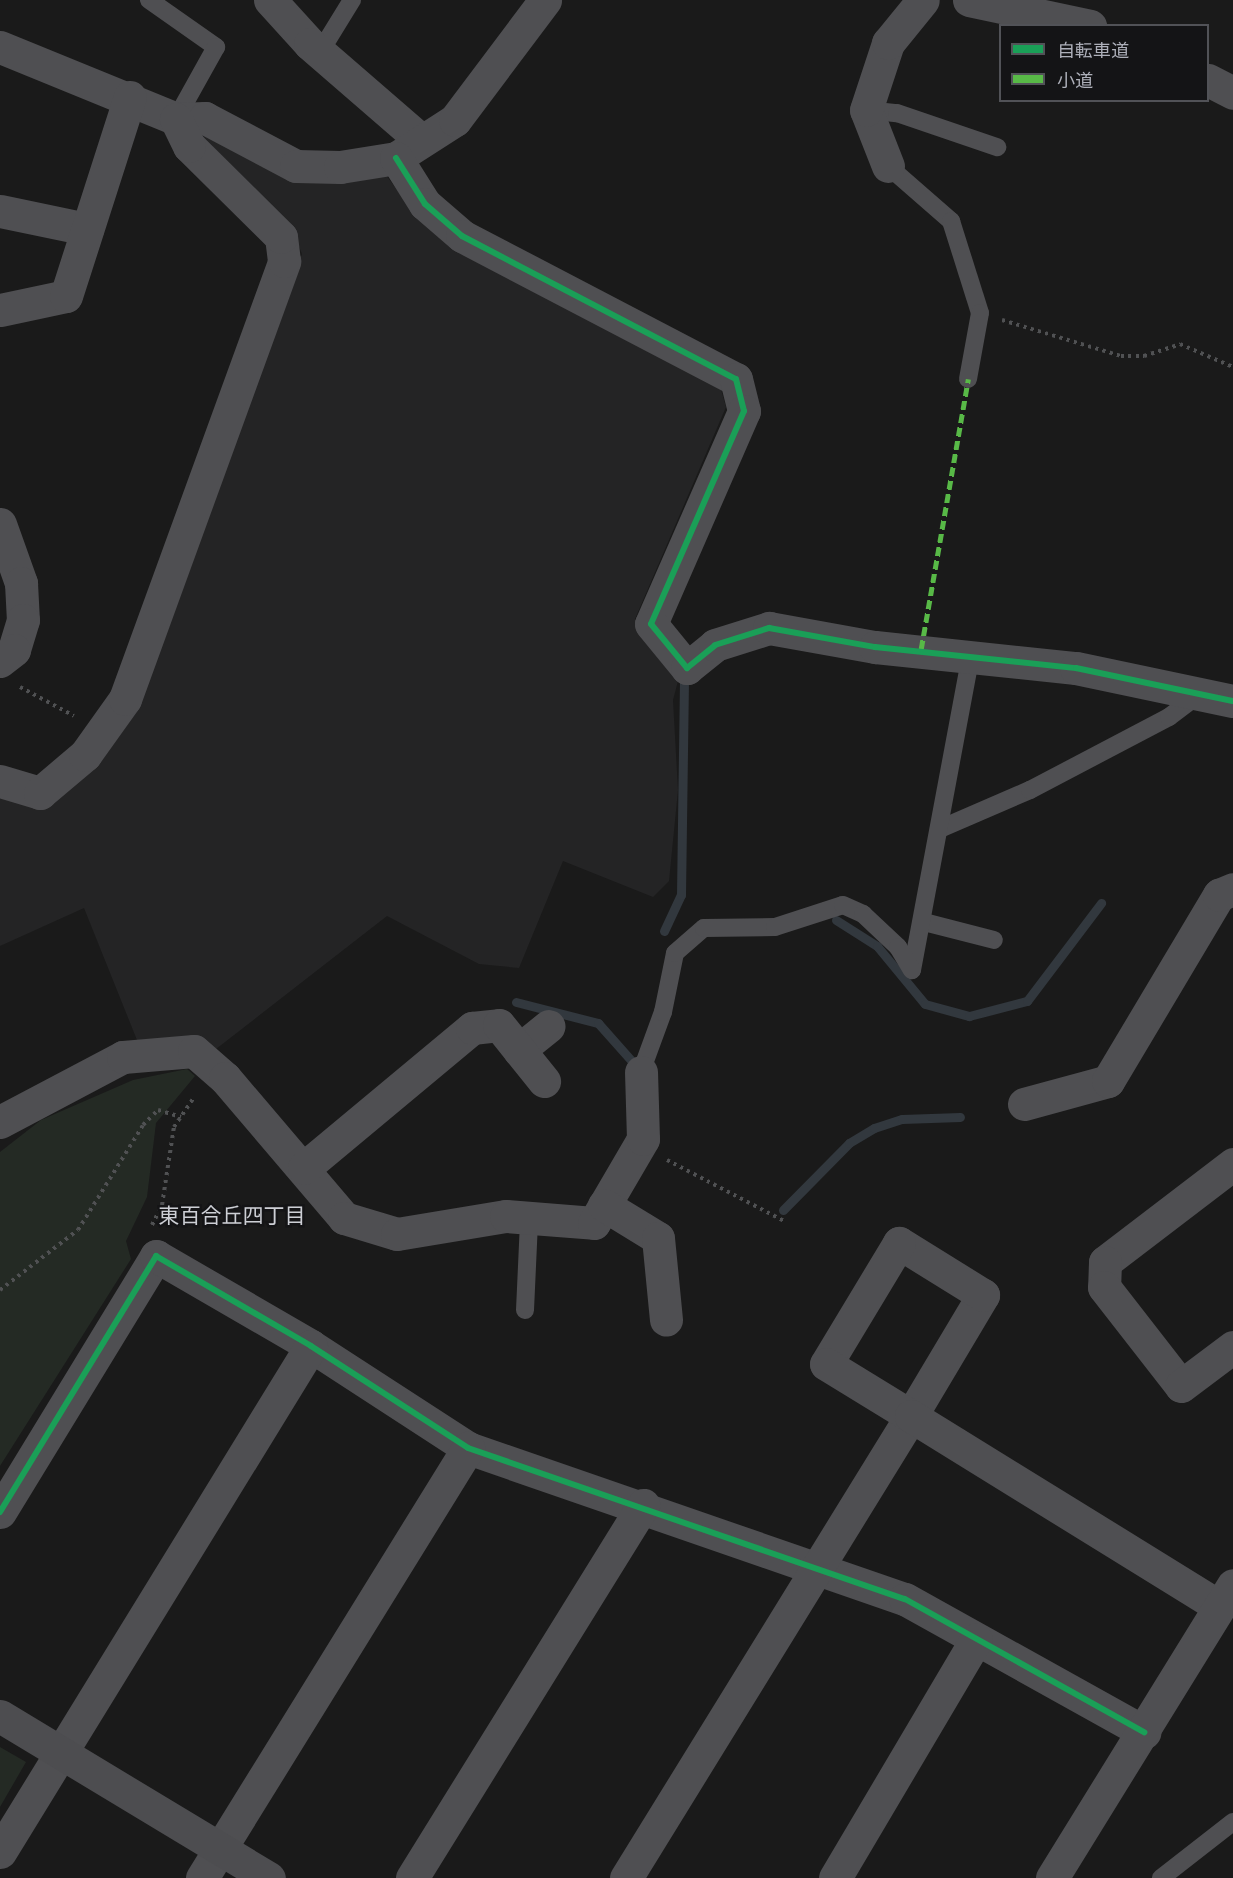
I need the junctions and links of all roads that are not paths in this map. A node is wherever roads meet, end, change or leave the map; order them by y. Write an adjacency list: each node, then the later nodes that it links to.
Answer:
1 (149, 0): 14 (lane)
2 (270, 0): 9 (street)
3 (351, 0): 9 (lane)
4 (544, 0): 16 (street)
5 (923, 0): 13 (street)
6 (969, 0): 7 (street)
7 (1081, 24)
8 (0, 47): 12 (street)
9 (320, 52): 16 (street)
10 (1209, 81): 11 (street)
11 (1233, 93)
12 (130, 98): 14 (street); 19 (street)
13 (866, 110): 15 (lane); 17 (street)
14 (176, 119): 16 (street); 27 (street)
15 (997, 147)
16 (408, 149): 23 (street)
17 (888, 166): 21 (lane)
18 (0, 211): 19 (street)
19 (87, 229): 20 (street)
20 (0, 310)
21 (968, 379)
22 (0, 524): 24 (street)
23 (971, 656): 25 (street); 28 (lane)
24 (0, 661)
25 (1200, 694): 26 (street); 28 (lane)
26 (1233, 701)
27 (0, 781)
28 (942, 828): 30 (lane)
29 (1233, 890): 36 (street)
30 (924, 922): 31 (lane); 34 (lane)
31 (994, 940)
32 (549, 1026): 33 (street)
33 (519, 1050): 35 (street); 39 (street)
34 (641, 1072): 40 (street)
35 (544, 1081)
36 (1024, 1104)
37 (0, 1122): 39 (street)
38 (1233, 1164): 45 (street)
39 (304, 1168): 41 (street)
40 (604, 1205): 41 (street); 43 (street)
41 (529, 1221): 42 (lane)
42 (525, 1310)
43 (666, 1320)
44 (311, 1346): 47 (street); 49 (street); 55 (street)
45 (1233, 1347)
46 (911, 1416): 46 (street); 50 (street); 51 (street)
47 (468, 1448): 48 (street); 57 (street)
48 (643, 1505): 50 (street); 61 (street)
49 (0, 1512)
50 (817, 1568): 52 (street); 62 (street)
51 (1225, 1595): 54 (street)
52 (976, 1640): 54 (street); 63 (street)
53 (0, 1716): 55 (street)
54 (1144, 1732): 64 (street)
55 (61, 1752): 57 (street); 58 (street)
56 (1233, 1821): 65 (lane)
57 (220, 1849): 59 (street); 60 (street)
58 (0, 1852)
59 (202, 1878)
60 (268, 1878)
61 (412, 1878)
62 (626, 1878)
63 (835, 1878)
64 (1052, 1878)
65 (1161, 1878)

